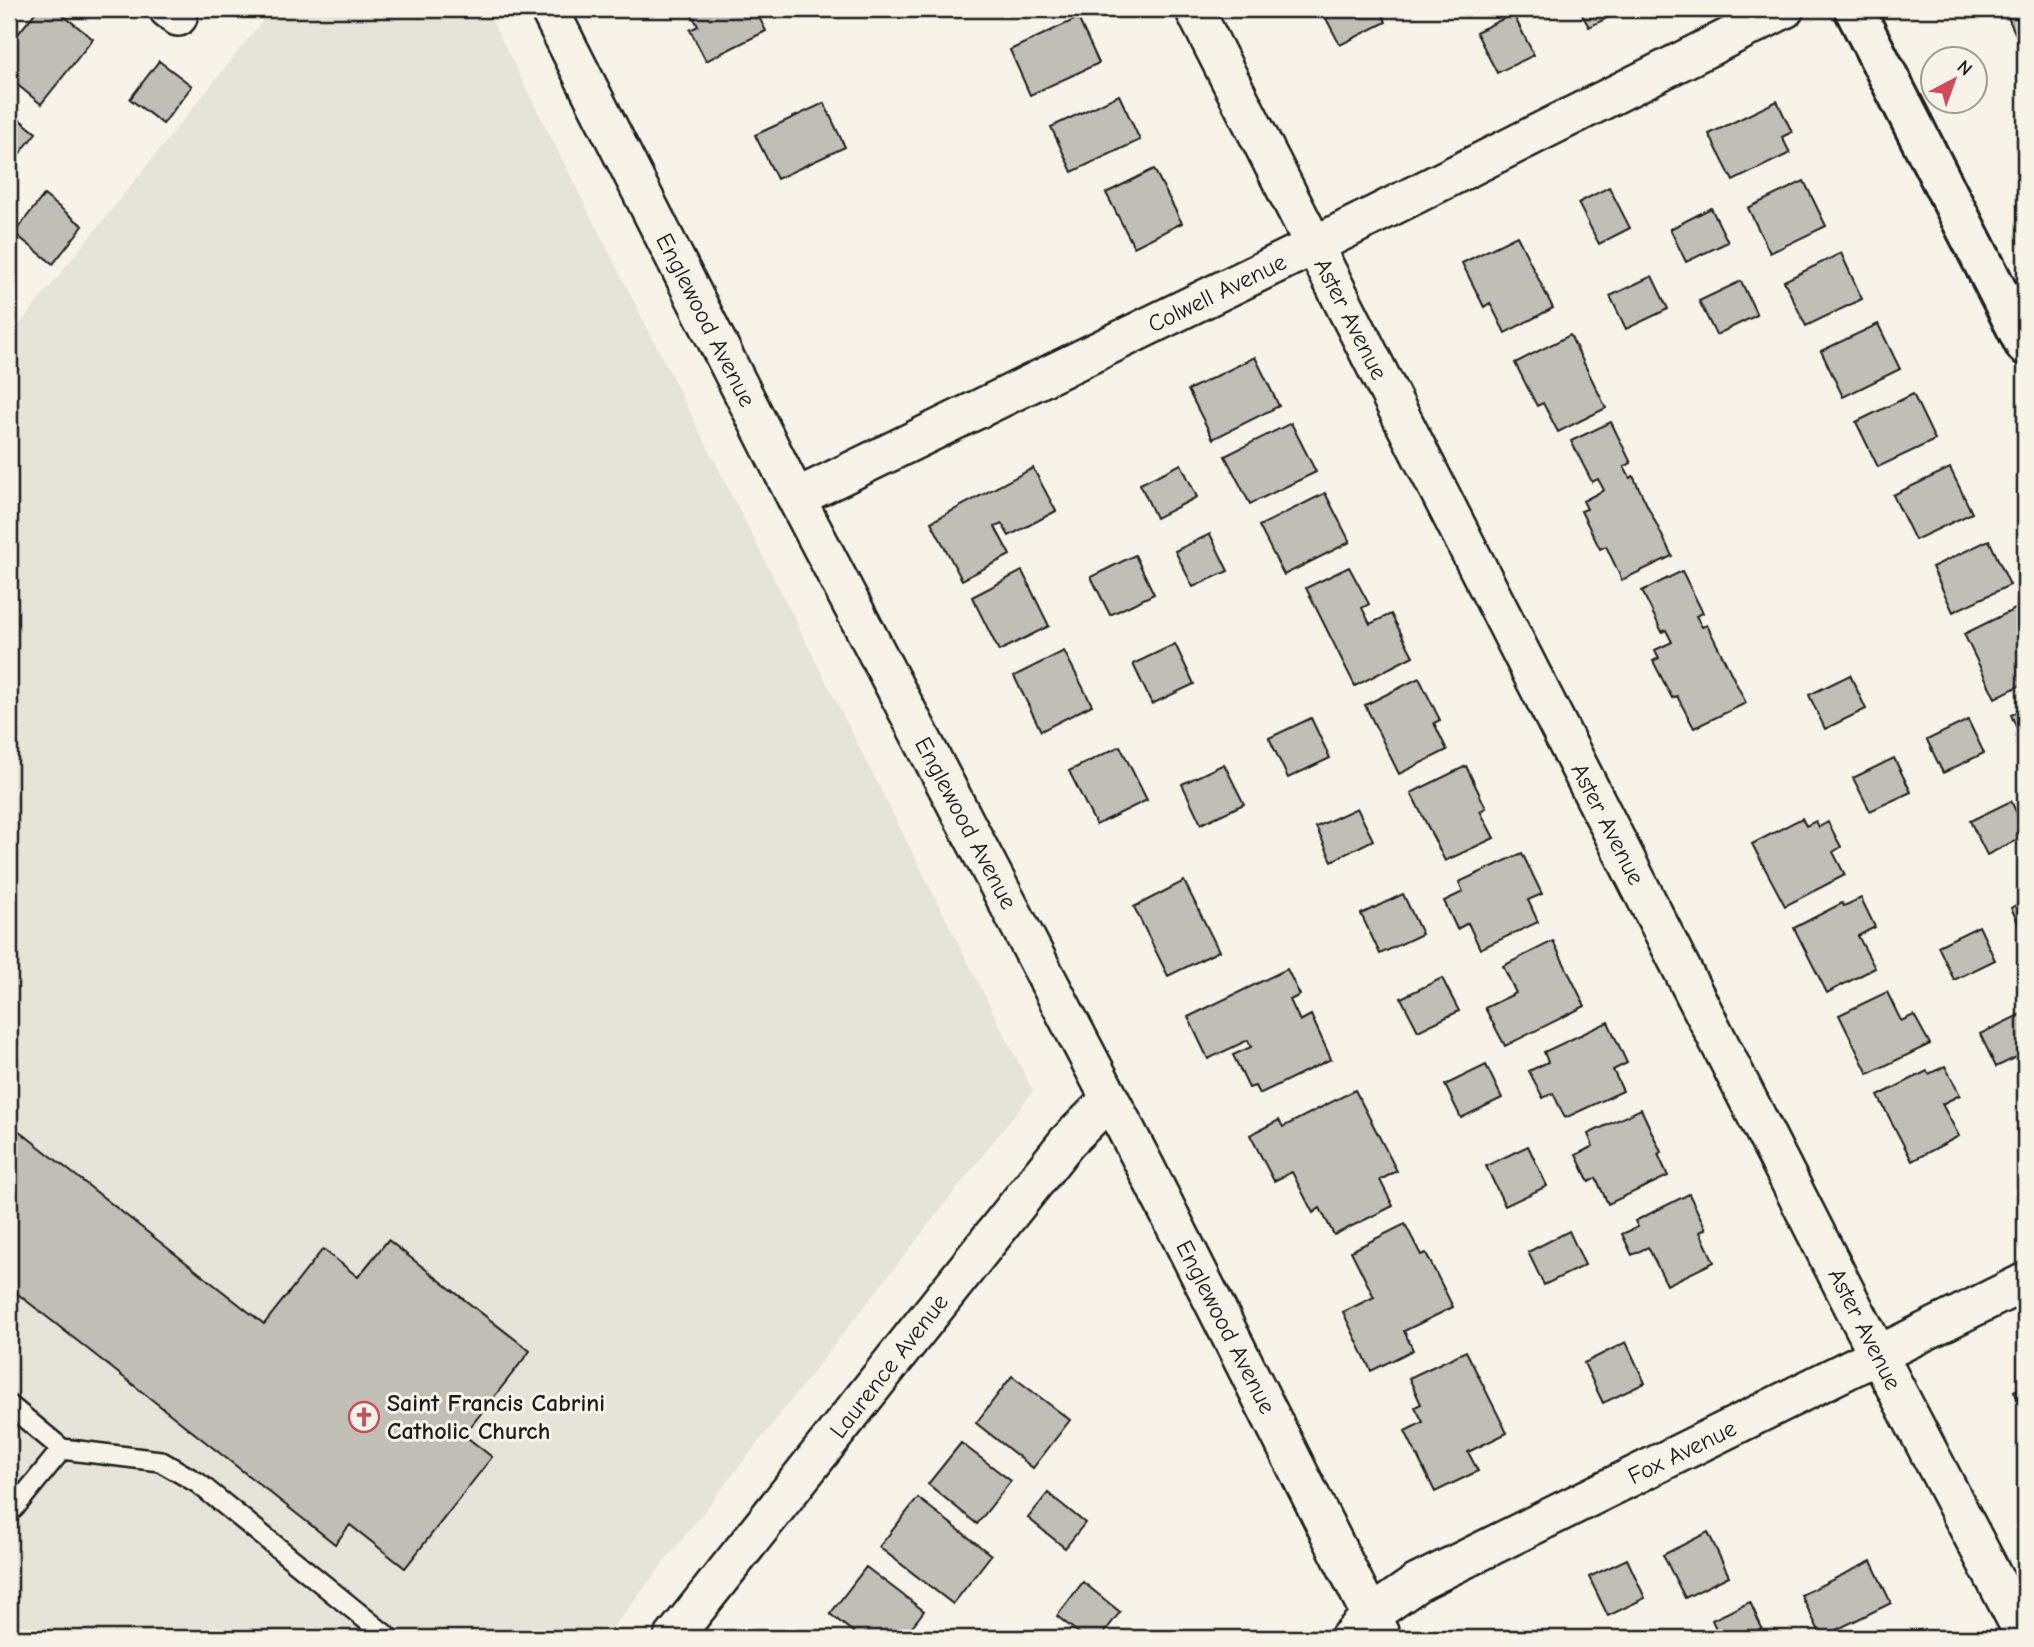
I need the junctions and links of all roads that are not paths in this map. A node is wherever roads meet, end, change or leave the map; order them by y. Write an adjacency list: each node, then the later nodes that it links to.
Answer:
1 (549, 9): 7 (street, Englewood Avenue)
2 (1194, 9): 5 (street, Aster Avenue)
3 (1785, 9): 5 (street, Colwell Avenue)
4 (1854, 9): 6 (street)
5 (1313, 246): 7 (street, Colwell Avenue); 10 (street, Aster Avenue)
6 (2025, 345)
7 (796, 498): 8 (street, Englewood Avenue)
8 (1110, 1099): 14 (street, Englewood Avenue); 17 (street, Laurence Avenue)
9 (2025, 1282): 10 (street, Fox Avenue)
10 (1878, 1355): 14 (street, Fox Avenue); 16 (street, Aster Avenue)
11 (9, 1405): 12 (lane)
12 (62, 1449): 13 (lane); 15 (lane)
13 (9, 1510)
14 (1368, 1630)
15 (385, 1637)
16 (2025, 1637)
17 (673, 1638)

